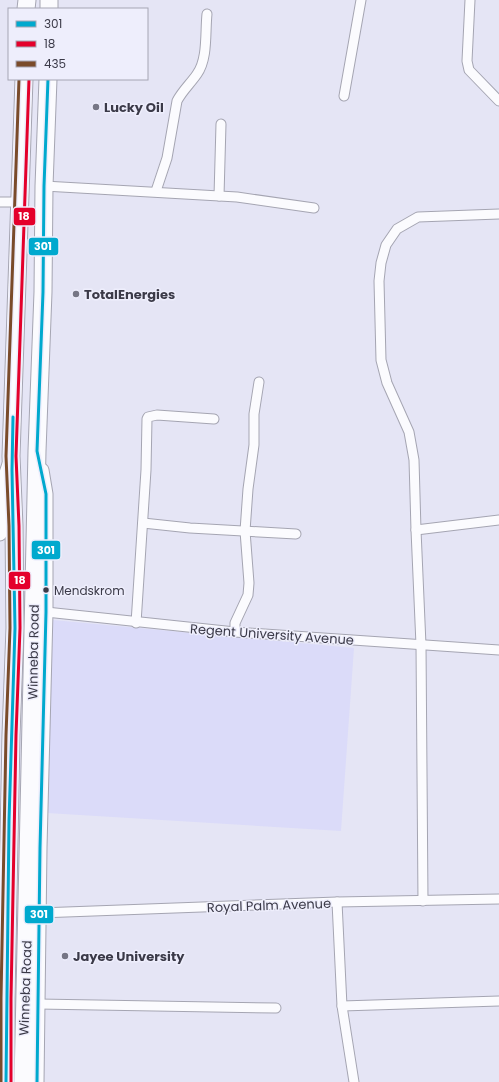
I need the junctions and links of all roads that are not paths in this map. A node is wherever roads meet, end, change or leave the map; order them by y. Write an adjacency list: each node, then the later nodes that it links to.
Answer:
1 (361, 0): 6 (street)
2 (470, 0): 7 (street)
3 (207, 14): 10 (street)
4 (24, 80): 13 (highway, Winneba Road)
5 (48, 80): 9 (highway, Winneba Road)
6 (344, 96)
7 (499, 101)
8 (221, 124): 11 (street)
9 (44, 186): 10 (street); 18 (highway, Winneba Road)
10 (156, 191): 11 (street)
11 (219, 196): 14 (street)
12 (0, 202): 13 (street)
13 (21, 202): 19 (highway, Winneba Road)
14 (314, 208)
15 (499, 214): 23 (street)
16 (259, 382): 24 (street)
17 (214, 420): 22 (street)
18 (37, 451): 27 (street); 41 (highway, Winneba Road)
19 (12, 456): 21 (street); 40 (highway, Winneba Road)
20 (499, 520): 23 (street)
21 (0, 523): 25 (street)
22 (143, 523): 24 (street); 28 (street)
23 (416, 530): 30 (street)
24 (245, 532): 26 (street); 29 (street)
25 (0, 534)
26 (296, 534)
27 (46, 612): 28 (street, Regent University Avenue); 35 (street)
28 (136, 622): 29 (street, Regent University Avenue)
29 (235, 632): 30 (street, Regent University Avenue)
30 (421, 645): 31 (street, Regent University Avenue); 33 (street)
31 (499, 650)
32 (499, 900): 33 (street, Royal Palm Avenue)
33 (423, 901): 34 (street, Royal Palm Avenue)
34 (337, 902): 35 (street, Royal Palm Avenue); 38 (street)
35 (39, 913): 37 (street)
36 (499, 1001): 38 (street)
37 (38, 1004): 39 (street); 42 (street)
38 (342, 1006): 43 (street)
39 (276, 1008)
40 (6, 1082)
41 (23, 1082)
42 (37, 1082)
43 (354, 1082)

